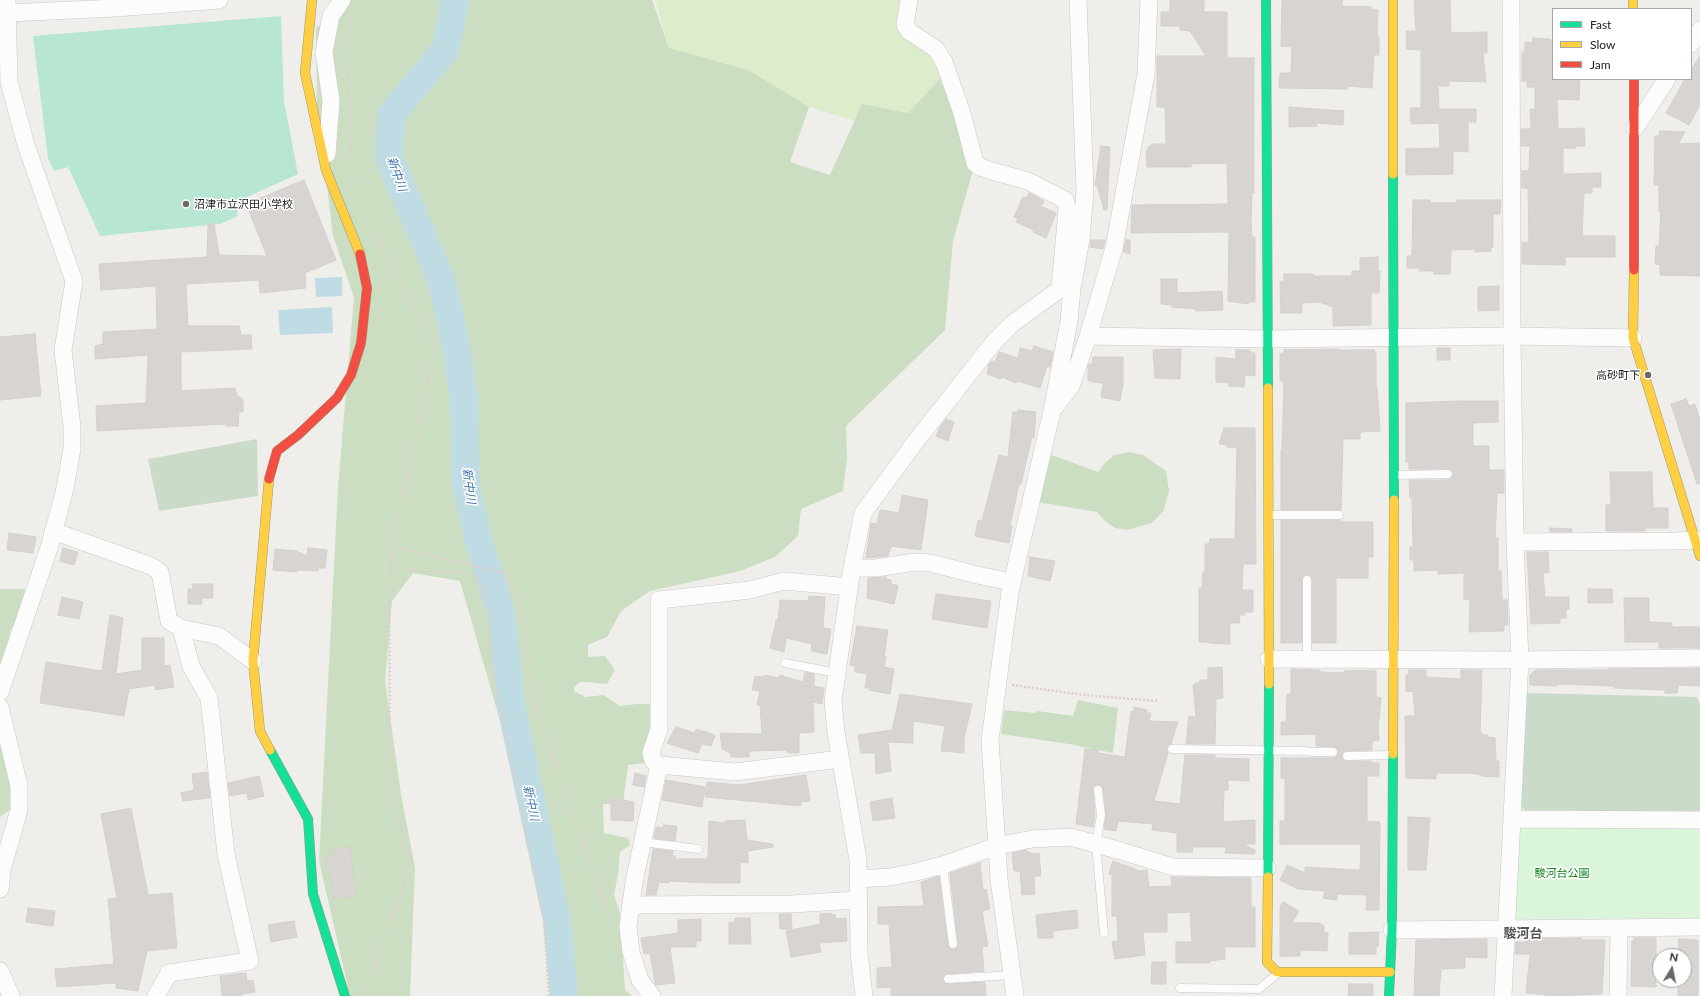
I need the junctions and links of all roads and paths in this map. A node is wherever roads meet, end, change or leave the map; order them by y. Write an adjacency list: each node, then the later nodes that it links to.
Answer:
1 (219, 0): 10 (street)
2 (312, 0): 16 (street)
3 (909, 0): 19 (street)
4 (1078, 0): 19 (street)
5 (1149, 0): 20 (street)
6 (1266, 0): 24 (street)
7 (1393, 0): 22 (street)
8 (1511, 0): 21 (street)
9 (348, 5): 16 (street); 17 (path)
10 (8, 7): 31 (street)
11 (1700, 30): 12 (street)
12 (1692, 42)
13 (1634, 80): 15 (street)
14 (1666, 80): 15 (street)
15 (1635, 128): 23 (street)
16 (326, 170): 47 (street)
17 (355, 190)
18 (369, 226): 34 (path)
19 (1066, 289): 25 (street); 36 (street)
20 (1088, 336): 24 (street); 25 (street)
21 (1512, 336): 22 (street); 23 (street); 33 (street)
22 (1394, 337): 24 (street); 27 (street)
23 (1633, 338): 30 (street)
24 (1268, 339): 28 (street)
25 (1052, 411): 39 (street)
26 (1448, 474): 27 (lane)
27 (1394, 475): 45 (street)
28 (1269, 515): 29 (lane); 43 (street)
29 (1340, 515)
30 (1695, 520): 32 (street)
31 (53, 531): 41 (street); 51 (street)
32 (1695, 540): 33 (street); 35 (street)
33 (1515, 542): 46 (street)
34 (392, 546): 37 (path); 74 (path)
35 (1700, 556)
36 (852, 568): 39 (street); 40 (street)
37 (391, 569): 90 (path); 91 (path)
38 (1307, 580): 44 (lane)
39 (1012, 582): 50 (street)
40 (850, 587): 49 (street); 60 (street)
41 (181, 628): 47 (street); 88 (street)
42 (1700, 658): 46 (street)
43 (1269, 659): 44 (street); 55 (street)
44 (1307, 659): 45 (street)
45 (1393, 659): 46 (street); 57 (street)
46 (1520, 660): 62 (street)
47 (253, 661): 89 (street)
48 (785, 663): 49 (lane)
49 (837, 673): 59 (street)
50 (998, 683): 52 (path); 66 (street)
51 (0, 692)
52 (1157, 701)
53 (0, 707): 71 (street)
54 (1172, 749): 55 (lane)
55 (1268, 751): 56 (lane); 69 (street)
56 (1334, 752)
57 (1392, 755): 58 (lane); 78 (street)
58 (1347, 756)
59 (840, 759): 60 (street); 70 (street)
60 (659, 765): 64 (street)
61 (1098, 790): 65 (lane)
62 (1512, 819): 63 (street); 76 (street)
63 (1700, 820)
64 (642, 842): 67 (lane); 73 (street)
65 (1096, 844): 66 (street); 69 (street); 79 (lane)
66 (997, 846): 68 (street); 84 (street)
67 (698, 849)
68 (944, 865): 70 (street); 80 (lane)
69 (1267, 868): 82 (street)
70 (859, 879): 72 (street)
71 (0, 889)
72 (858, 900): 73 (street); 93 (street)
73 (631, 905): 92 (street)
74 (612, 924)
75 (1700, 927): 77 (street)
76 (1507, 928): 77 (street); 78 (street); 96 (street)
77 (1619, 928): 97 (street)
78 (1392, 930): 83 (street)
79 (1104, 933)
80 (953, 944)
81 (0, 971): 87 (street)
82 (1279, 972): 83 (street); 86 (lane)
83 (1390, 972): 95 (street)
84 (1011, 975): 85 (lane); 94 (street)
85 (948, 979)
86 (1180, 988)
87 (11, 996)
88 (156, 996)
89 (345, 996)
90 (364, 996)
91 (549, 996)
92 (652, 996)
93 (864, 996)
94 (1015, 996)
95 (1390, 996)
96 (1503, 996)
97 (1618, 996)

